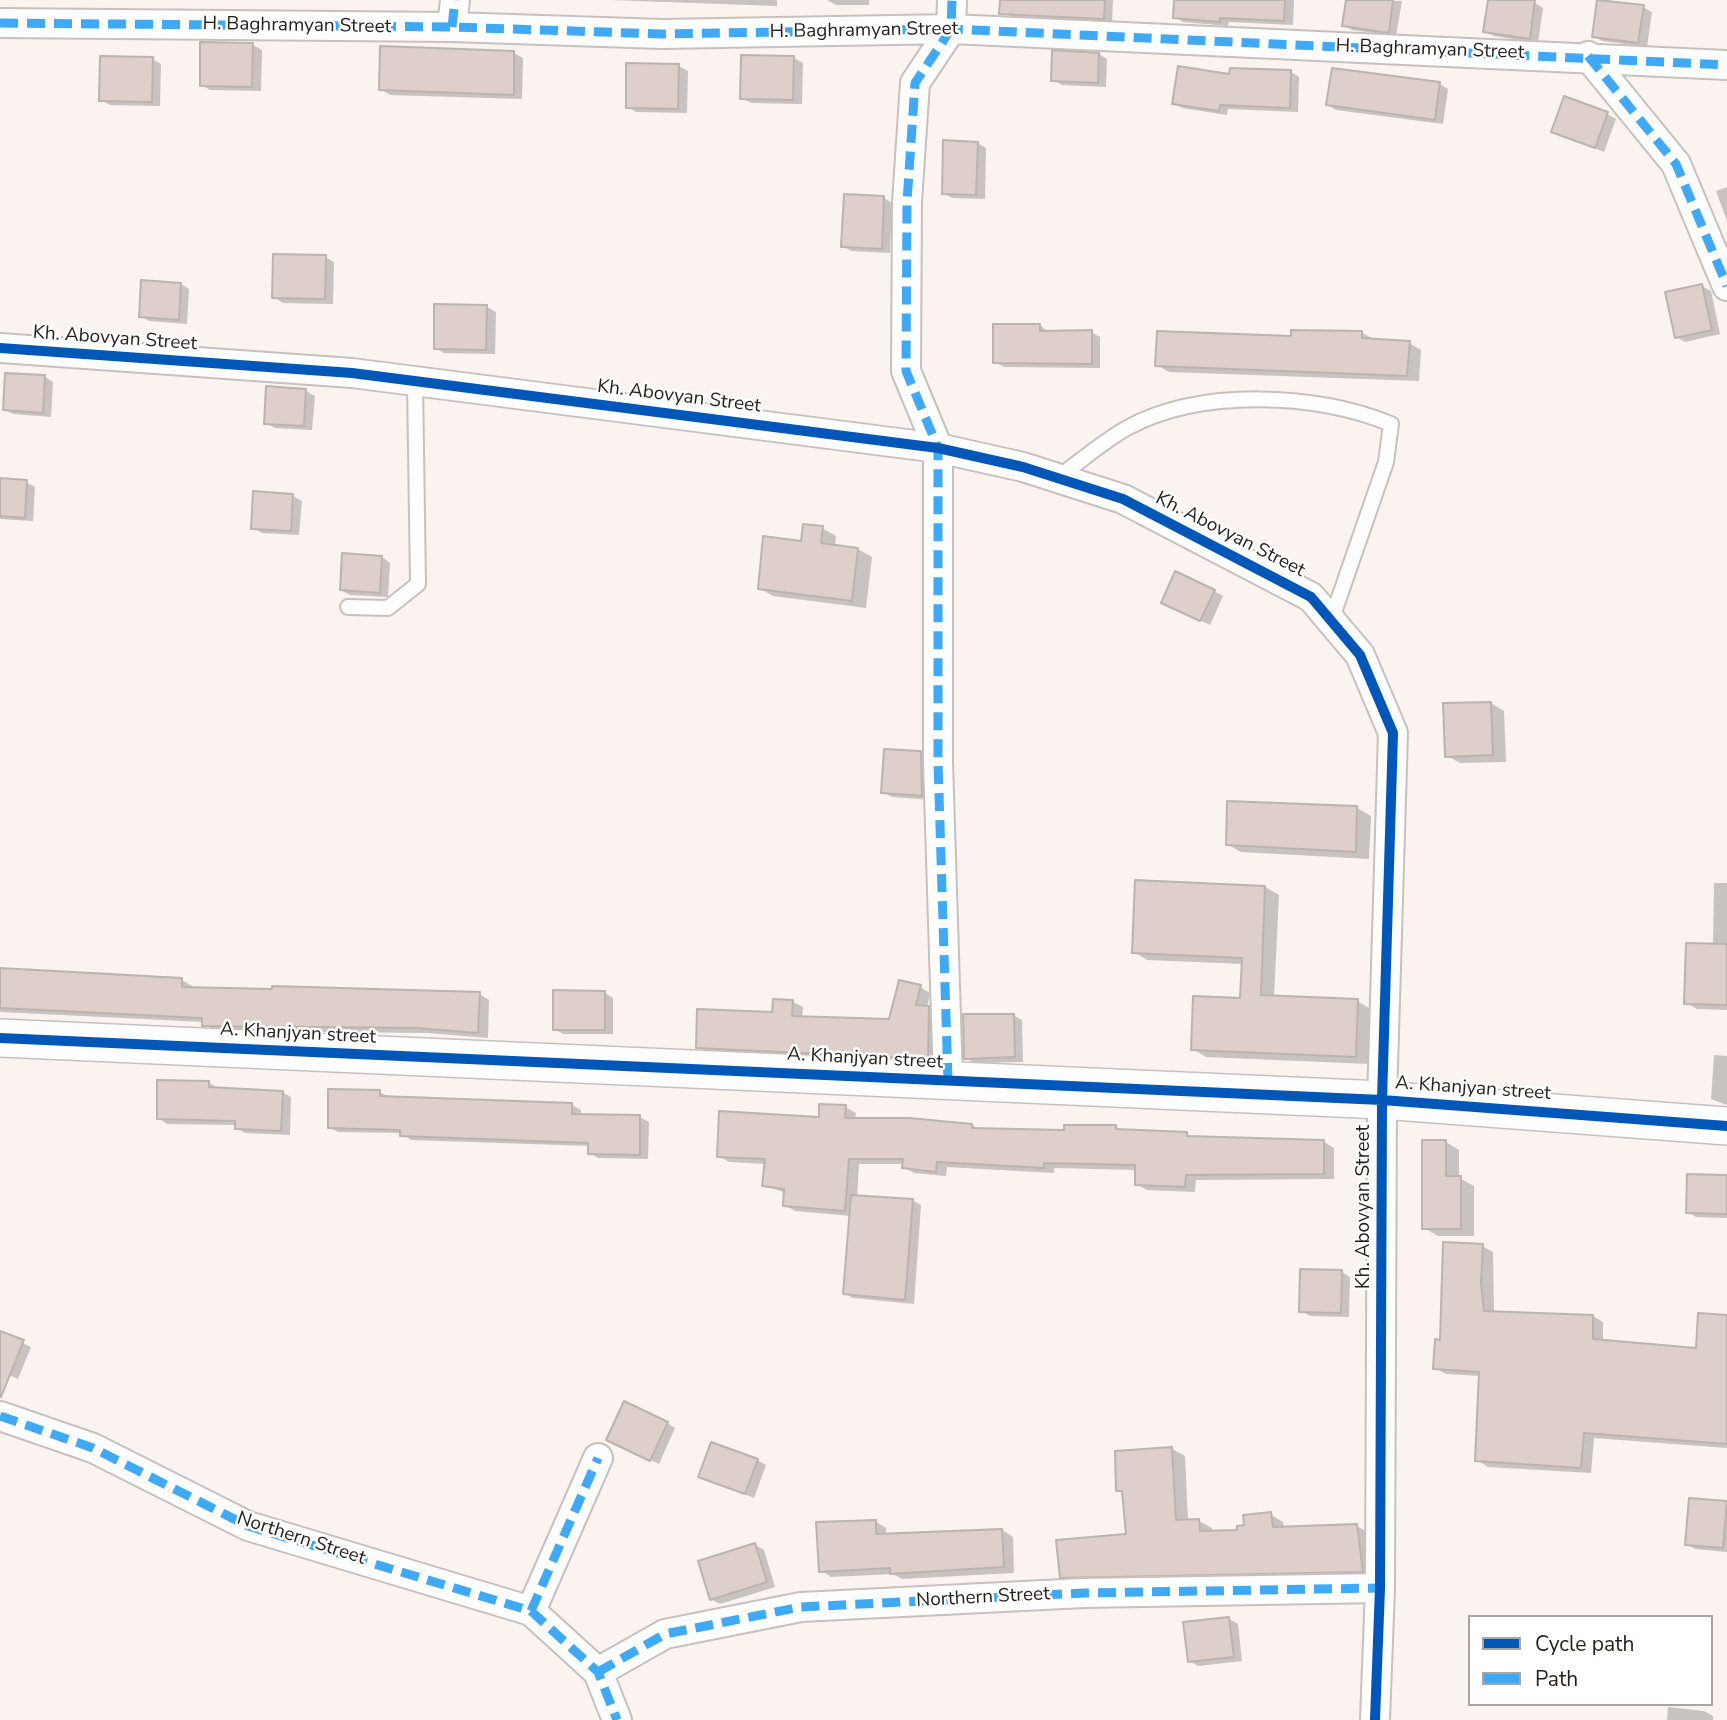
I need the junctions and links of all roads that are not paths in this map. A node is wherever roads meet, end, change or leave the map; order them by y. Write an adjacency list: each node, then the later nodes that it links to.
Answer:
1 (952, 0): 4 (street)
2 (453, 14): 3 (street, H. Baghramyan Street); 4 (street, H. Baghramyan Street)
3 (0, 23)
4 (951, 29): 5 (street, H. Baghramyan Street); 10 (street)
5 (1588, 56): 6 (street, H. Baghramyan Street); 7 (street)
6 (1727, 65)
7 (1727, 286)
8 (0, 348): 9 (street, Kh. Abovyan Street)
9 (415, 381): 10 (street, Kh. Abovyan Street); 12 (lane)
10 (938, 448): 11 (street, Kh. Abovyan Street); 15 (street)
11 (1057, 478): 13 (street, Kh. Abovyan Street); 13 (lane)
12 (348, 607)
13 (1331, 621): 16 (street, Kh. Abovyan Street)
14 (0, 1038): 15 (street, A. Khanjyan street)
15 (948, 1081): 16 (street, A. Khanjyan street)
16 (1382, 1100): 17 (street, A. Khanjyan street); 20 (street, Kh. Abovyan Street)
17 (1727, 1126)
18 (0, 1416): 21 (street, Northern Street)
19 (598, 1458): 21 (street)
20 (1380, 1588): 22 (street, Northern Street); 24 (street, Kh. Abovyan Street)
21 (531, 1611): 22 (street, Northern Street)
22 (598, 1672): 23 (street, Northern Street)
23 (617, 1720)
24 (1375, 1720)

